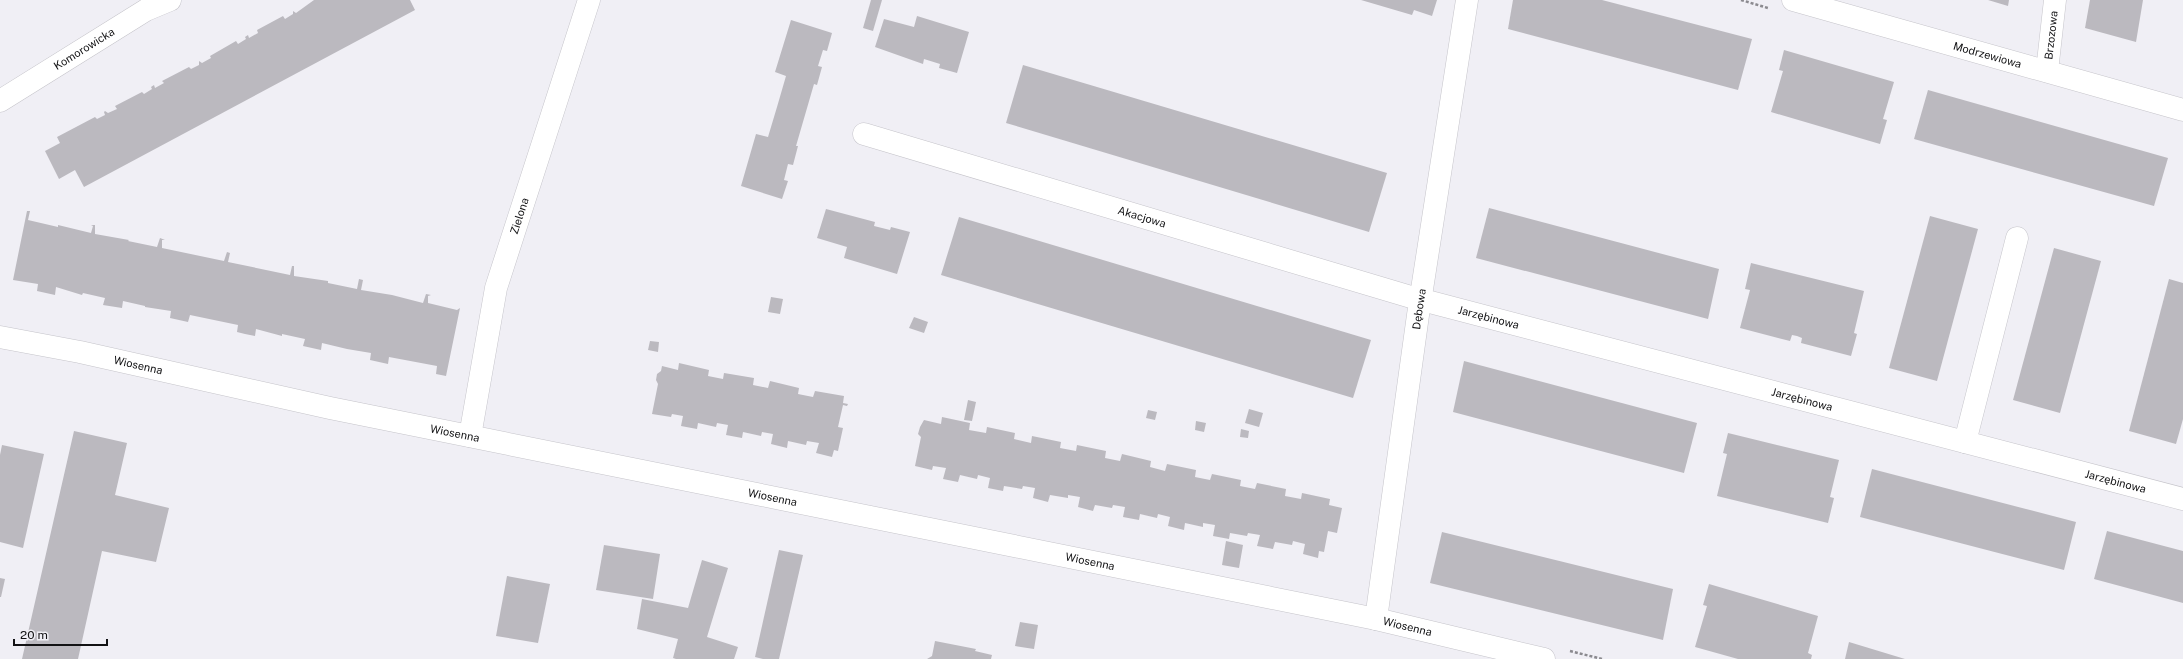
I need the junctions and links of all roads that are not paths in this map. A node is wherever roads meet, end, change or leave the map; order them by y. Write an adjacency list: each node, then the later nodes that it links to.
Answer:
1 (170, 0): 7 (street, Komorowicka)
2 (589, 0): 13 (street, Zielona)
3 (1467, 0): 11 (street, Dębowa)
4 (1793, 0): 6 (street, Modrzewiowa)
5 (2055, 0): 6 (street, Brzozowa)
6 (2047, 71): 8 (street, Modrzewiowa)
7 (0, 101)
8 (2183, 110)
9 (864, 134): 11 (street, Akacjowa)
10 (2017, 238): 14 (street)
11 (1420, 299): 14 (street, Jarzębinowa); 16 (street, Dębowa)
12 (0, 337): 13 (street, Wiosenna)
13 (470, 436): 16 (street, Wiosenna)
14 (1965, 442): 15 (street, Jarzębinowa)
15 (2183, 499)
16 (1376, 619): 17 (street, Wiosenna)
17 (1544, 659)

